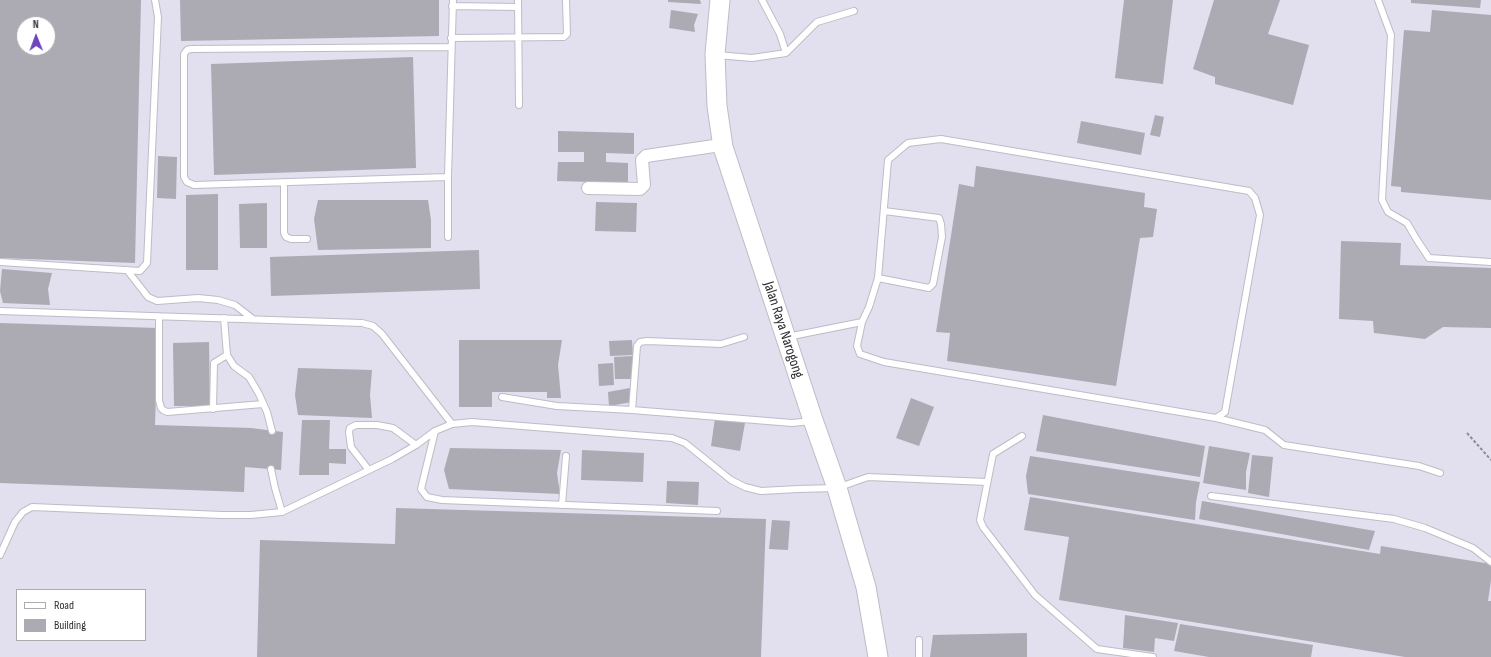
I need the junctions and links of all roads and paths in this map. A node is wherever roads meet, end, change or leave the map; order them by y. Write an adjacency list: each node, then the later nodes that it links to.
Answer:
1 (155, 0): 25 (lane)
2 (518, 0): 8 (lane)
3 (566, 0): 10 (lane)
4 (720, 0): 14 (main road, Jalan Raya Narogong)
5 (762, 0): 13 (lane)
6 (1378, 0): 24 (lane)
7 (452, 3): 8 (lane); 11 (lane)
8 (518, 7): 10 (lane)
9 (854, 11): 13 (lane)
10 (520, 37): 11 (lane); 15 (lane)
11 (451, 38): 12 (lane)
12 (450, 47): 17 (lane); 18 (lane)
13 (786, 53): 14 (lane)
14 (715, 54): 16 (main road, Jalan Raya Narogong)
15 (519, 105)
16 (723, 146): 19 (street); 33 (main road, Jalan Raya Narogong)
17 (448, 177): 18 (lane); 21 (lane)
18 (284, 182): 22 (lane)
19 (588, 188)
20 (884, 211): 26 (lane); 26 (lane); 39 (lane)
21 (448, 237)
22 (307, 239)
23 (0, 262): 25 (lane)
24 (1491, 262)
25 (127, 270): 30 (lane)
26 (878, 278): 31 (lane)
27 (0, 311): 28 (lane)
28 (159, 316): 29 (lane); 37 (lane)
29 (224, 318): 30 (lane); 34 (lane)
30 (253, 319): 41 (lane)
31 (862, 322): 33 (lane); 39 (lane)
32 (744, 337): 38 (lane)
33 (786, 338): 40 (main road, Jalan Raya Narogong)
34 (227, 355): 36 (lane); 37 (lane)
35 (502, 397): 38 (lane)
36 (263, 404): 37 (lane); 42 (lane)
37 (214, 409)
38 (632, 410): 40 (lane)
39 (1216, 418): 51 (lane)
40 (813, 420): 53 (main road, Jalan Raya Narogong)
41 (452, 424): 43 (lane); 53 (lane)
42 (272, 431)
43 (435, 432): 46 (lane); 55 (lane)
44 (1466, 433): 48 (path)
45 (1022, 436): 52 (lane)
46 (416, 446): 50 (lane); 50 (lane)
47 (566, 456): 55 (lane)
48 (1491, 460)
49 (272, 469): 57 (lane)
50 (368, 469): 57 (lane)
51 (1440, 473)
52 (987, 482): 53 (lane); 63 (lane)
53 (837, 488): 61 (main road, Jalan Raya Narogong)
54 (1211, 496): 59 (lane)
55 (562, 505): 56 (lane)
56 (717, 511)
57 (282, 512): 58 (lane)
58 (0, 553)
59 (1491, 562)
60 (918, 640): 62 (lane)
61 (878, 657)
62 (919, 657)
63 (1153, 657)

